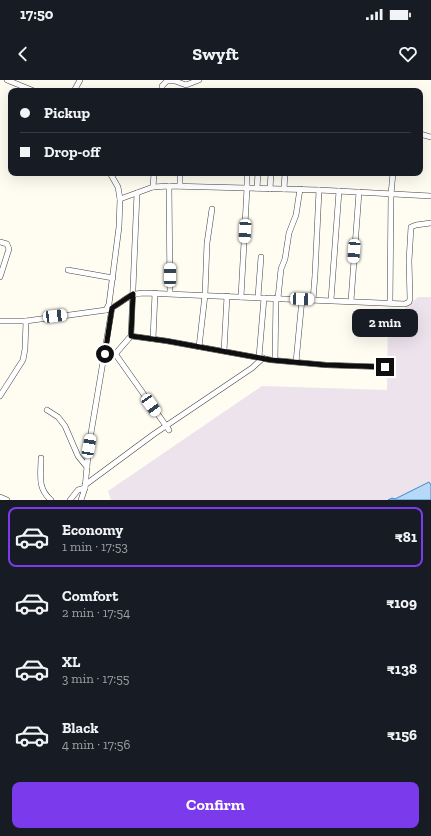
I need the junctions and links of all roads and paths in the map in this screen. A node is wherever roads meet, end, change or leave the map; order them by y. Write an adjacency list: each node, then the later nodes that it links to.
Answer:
1 (7, 80): 4 (street)
2 (199, 80): 3 (street)
3 (164, 82)
4 (27, 88)
5 (112, 176): 27 (street)
6 (154, 176): 15 (street)
7 (180, 176): 14 (street)
8 (247, 176): 16 (street)
9 (258, 176): 17 (street)
10 (271, 176): 18 (street)
11 (285, 176): 19 (street)
12 (393, 176): 25 (street)
13 (169, 186): 14 (street); 15 (street); 36 (street)
14 (180, 186): 16 (street)
15 (154, 187): 24 (street)
16 (247, 188): 17 (street); 40 (street)
17 (257, 188): 18 (street)
18 (270, 188): 19 (street)
19 (284, 189): 20 (street)
20 (300, 189): 21 (street); 43 (street)
21 (319, 190): 22 (street); 45 (street)
22 (339, 191): 23 (street); 46 (street)
23 (359, 192): 25 (street); 47 (street)
24 (137, 193): 27 (street); 37 (street)
25 (391, 194): 26 (street); 48 (street)
26 (431, 196)
27 (120, 199): 34 (street)
28 (212, 209): 38 (street)
29 (431, 223): 48 (street)
30 (0, 242): 33 (street)
31 (261, 257): 41 (street)
32 (68, 270): 34 (street)
33 (0, 275)
34 (113, 278): 50 (street)
35 (154, 292): 36 (street); 37 (street); 54 (street)
36 (170, 293): 38 (street)
37 (133, 294): 49 (street); 53 (street)
38 (205, 295): 39 (street); 55 (street)
39 (227, 296): 40 (street); 56 (street)
40 (241, 297): 41 (street)
41 (258, 297): 42 (street)
42 (264, 298): 43 (street); 57 (street)
43 (277, 298): 44 (street); 58 (street)
44 (302, 299): 45 (street); 59 (street)
45 (313, 300): 46 (street)
46 (331, 300): 47 (street)
47 (351, 301): 48 (street)
48 (390, 303)
49 (112, 308): 50 (street); 65 (street)
50 (106, 310): 52 (street)
51 (0, 321): 52 (street)
52 (26, 321): 61 (street)
53 (131, 336): 54 (street); 63 (street)
54 (153, 339): 55 (street)
55 (199, 347): 56 (street)
56 (224, 351): 57 (street)
57 (261, 358): 58 (street); 63 (street)
58 (274, 360): 59 (street)
59 (296, 362): 60 (street)
60 (385, 367)
61 (0, 396)
62 (47, 410): 65 (street)
63 (167, 429): 66 (street)
64 (40, 458): 69 (street)
65 (87, 467): 66 (street)
66 (85, 487): 70 (street); 71 (street)
67 (0, 497): 68 (street)
68 (7, 500)
69 (51, 500)
70 (70, 500)
71 (81, 500)

